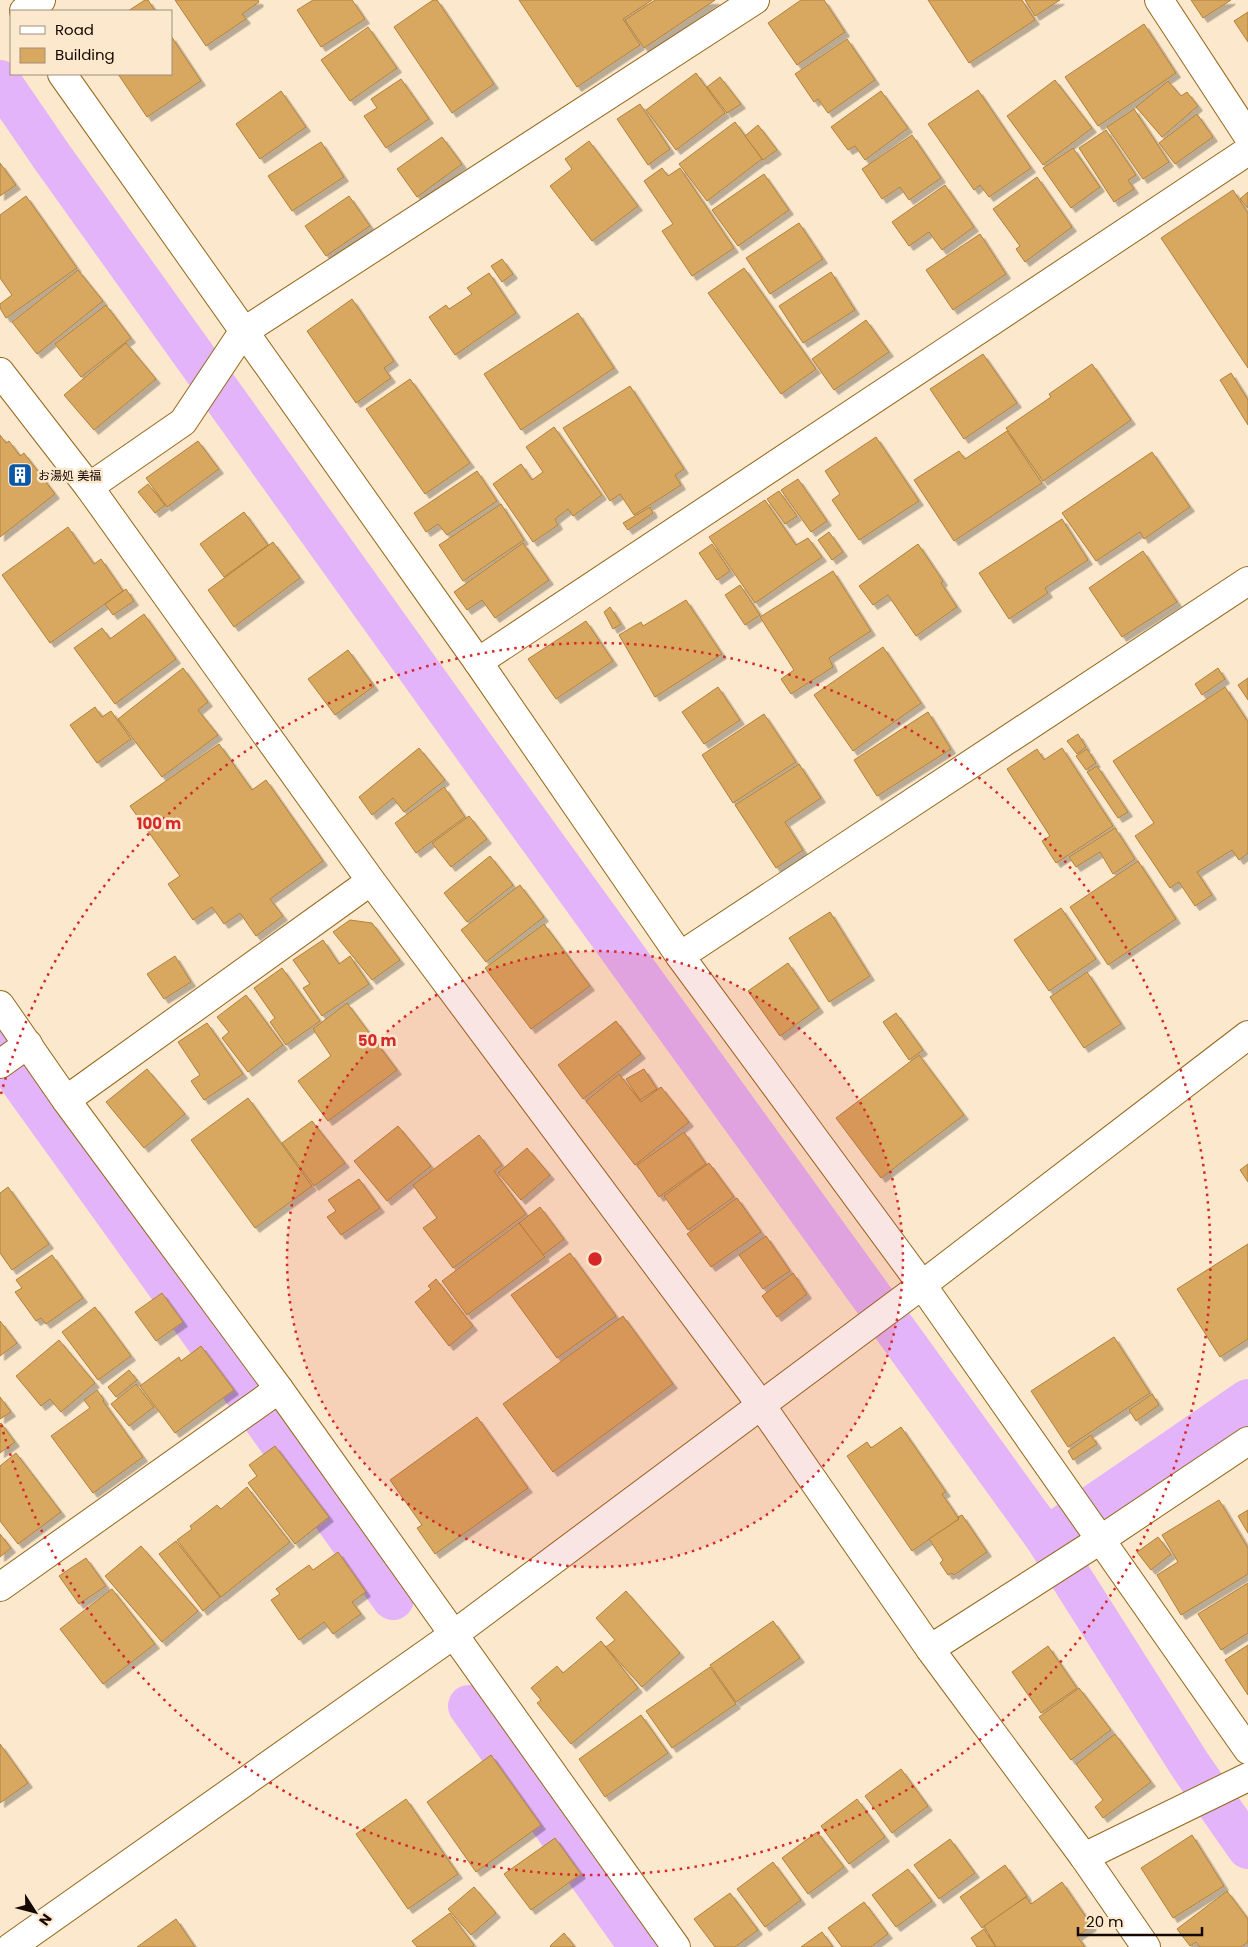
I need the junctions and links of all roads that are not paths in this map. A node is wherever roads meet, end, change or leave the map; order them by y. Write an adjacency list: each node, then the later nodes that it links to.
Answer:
1 (41, 0): 4 (street)
2 (755, 0): 8 (street)
3 (1159, 0): 6 (street)
4 (26, 10)
5 (63, 75): 8 (street)
6 (1248, 136)
7 (1248, 150): 12 (street)
8 (243, 332): 10 (street); 12 (street)
9 (0, 372): 10 (street)
10 (89, 487): 13 (street)
11 (1248, 581): 14 (street)
12 (478, 662): 14 (street)
13 (371, 881): 19 (street); 22 (street)
14 (680, 956): 20 (street)
15 (0, 1005): 17 (street)
16 (1248, 1035): 20 (street)
17 (28, 1044): 18 (street); 19 (street)
18 (0, 1064)
19 (66, 1100): 21 (street)
20 (916, 1289): 22 (street); 24 (street)
21 (279, 1388): 25 (street); 26 (street)
22 (761, 1405): 26 (street); 27 (street)
23 (1248, 1441): 24 (street)
24 (1093, 1538): 27 (street); 28 (street)
25 (0, 1587)
26 (454, 1635): 31 (street); 32 (street)
27 (930, 1649): 30 (street)
28 (1248, 1750)
29 (1248, 1777): 30 (street)
30 (1084, 1857): 33 (street)
31 (11, 1947)
32 (676, 1947)
33 (1146, 1947)

